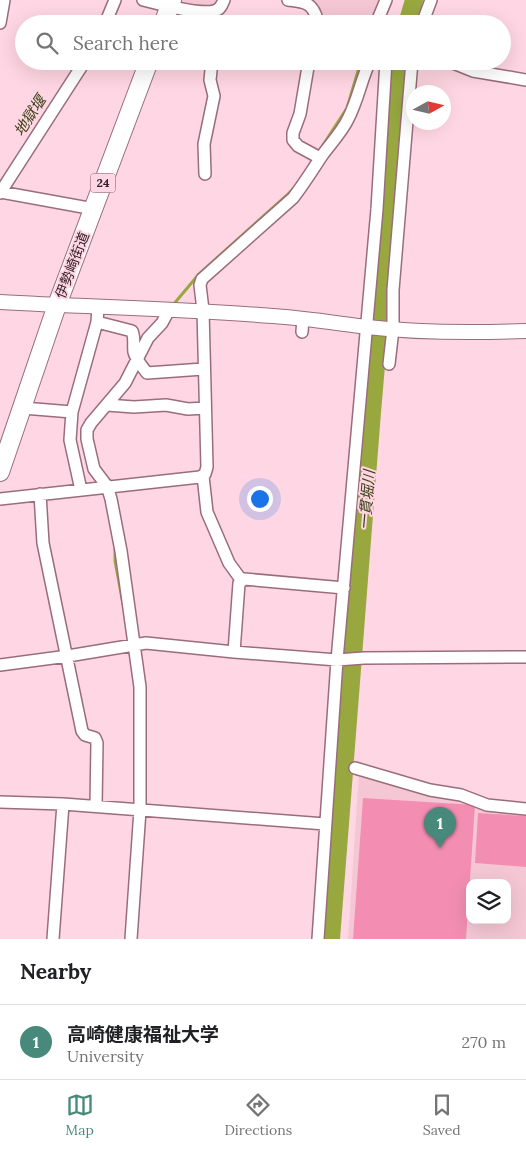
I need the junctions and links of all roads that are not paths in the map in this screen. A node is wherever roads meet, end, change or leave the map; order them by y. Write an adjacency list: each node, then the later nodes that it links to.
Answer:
1 (4, 0): 13 (street)
2 (115, 0): 9 (street)
3 (143, 0): 8 (street)
4 (224, 0): 8 (street)
5 (288, 0): 10 (street)
6 (386, 0): 11 (street)
7 (431, 0): 12 (street)
8 (171, 4)
9 (109, 15)
10 (316, 15)
11 (380, 15)
12 (425, 15)
13 (0, 23)
14 (79, 70): 25 (street)
15 (146, 70): 26 (main road, 伊勢崎街道 / 24)
16 (211, 70): 24 (street)
17 (307, 70): 23 (street)
18 (366, 70): 23 (street)
19 (385, 70): 33 (street)
20 (411, 70): 34 (street)
21 (468, 70): 22 (street)
22 (526, 80)
23 (320, 158): 31 (street)
24 (205, 174)
25 (0, 193): 26 (street)
26 (94, 209): 28 (main road, 伊勢崎街道 / 24)
27 (0, 302): 28 (street)
28 (56, 305): 29 (street); 40 (main road, 伊勢崎街道 / 24)
29 (98, 308): 30 (street); 32 (street)
30 (169, 310): 31 (street); 36 (street)
31 (203, 310): 33 (street); 38 (street)
32 (97, 322): 36 (street); 42 (street)
33 (367, 327): 34 (street); 50 (street)
34 (392, 329): 35 (street); 37 (street)
35 (526, 331)
36 (137, 360): 38 (street); 39 (street)
37 (389, 364)
38 (203, 369): 41 (street)
39 (107, 405): 41 (street); 45 (street)
40 (23, 408): 42 (street); 43 (main road, 伊勢崎街道 / 24)
41 (205, 408): 44 (street)
42 (72, 412): 46 (street)
43 (0, 472)
44 (203, 476): 45 (street); 49 (street)
45 (108, 488): 46 (street); 51 (street)
46 (81, 490): 47 (street)
47 (40, 494): 48 (street); 53 (street)
48 (0, 499)
49 (242, 581): 50 (street); 52 (street)
50 (344, 588): 55 (street)
51 (135, 646): 52 (street); 53 (street); 62 (street)
52 (234, 652): 55 (street)
53 (68, 656): 56 (street); 60 (street)
54 (526, 657): 55 (street)
55 (339, 660): 63 (street)
56 (0, 665)
57 (355, 768): 61 (street)
58 (0, 802): 59 (street)
59 (63, 804): 60 (street); 64 (street)
60 (96, 806): 62 (street)
61 (526, 809)
62 (140, 810): 63 (street); 65 (street)
63 (325, 824): 66 (street)
64 (52, 939)
65 (131, 939)
66 (318, 939)

